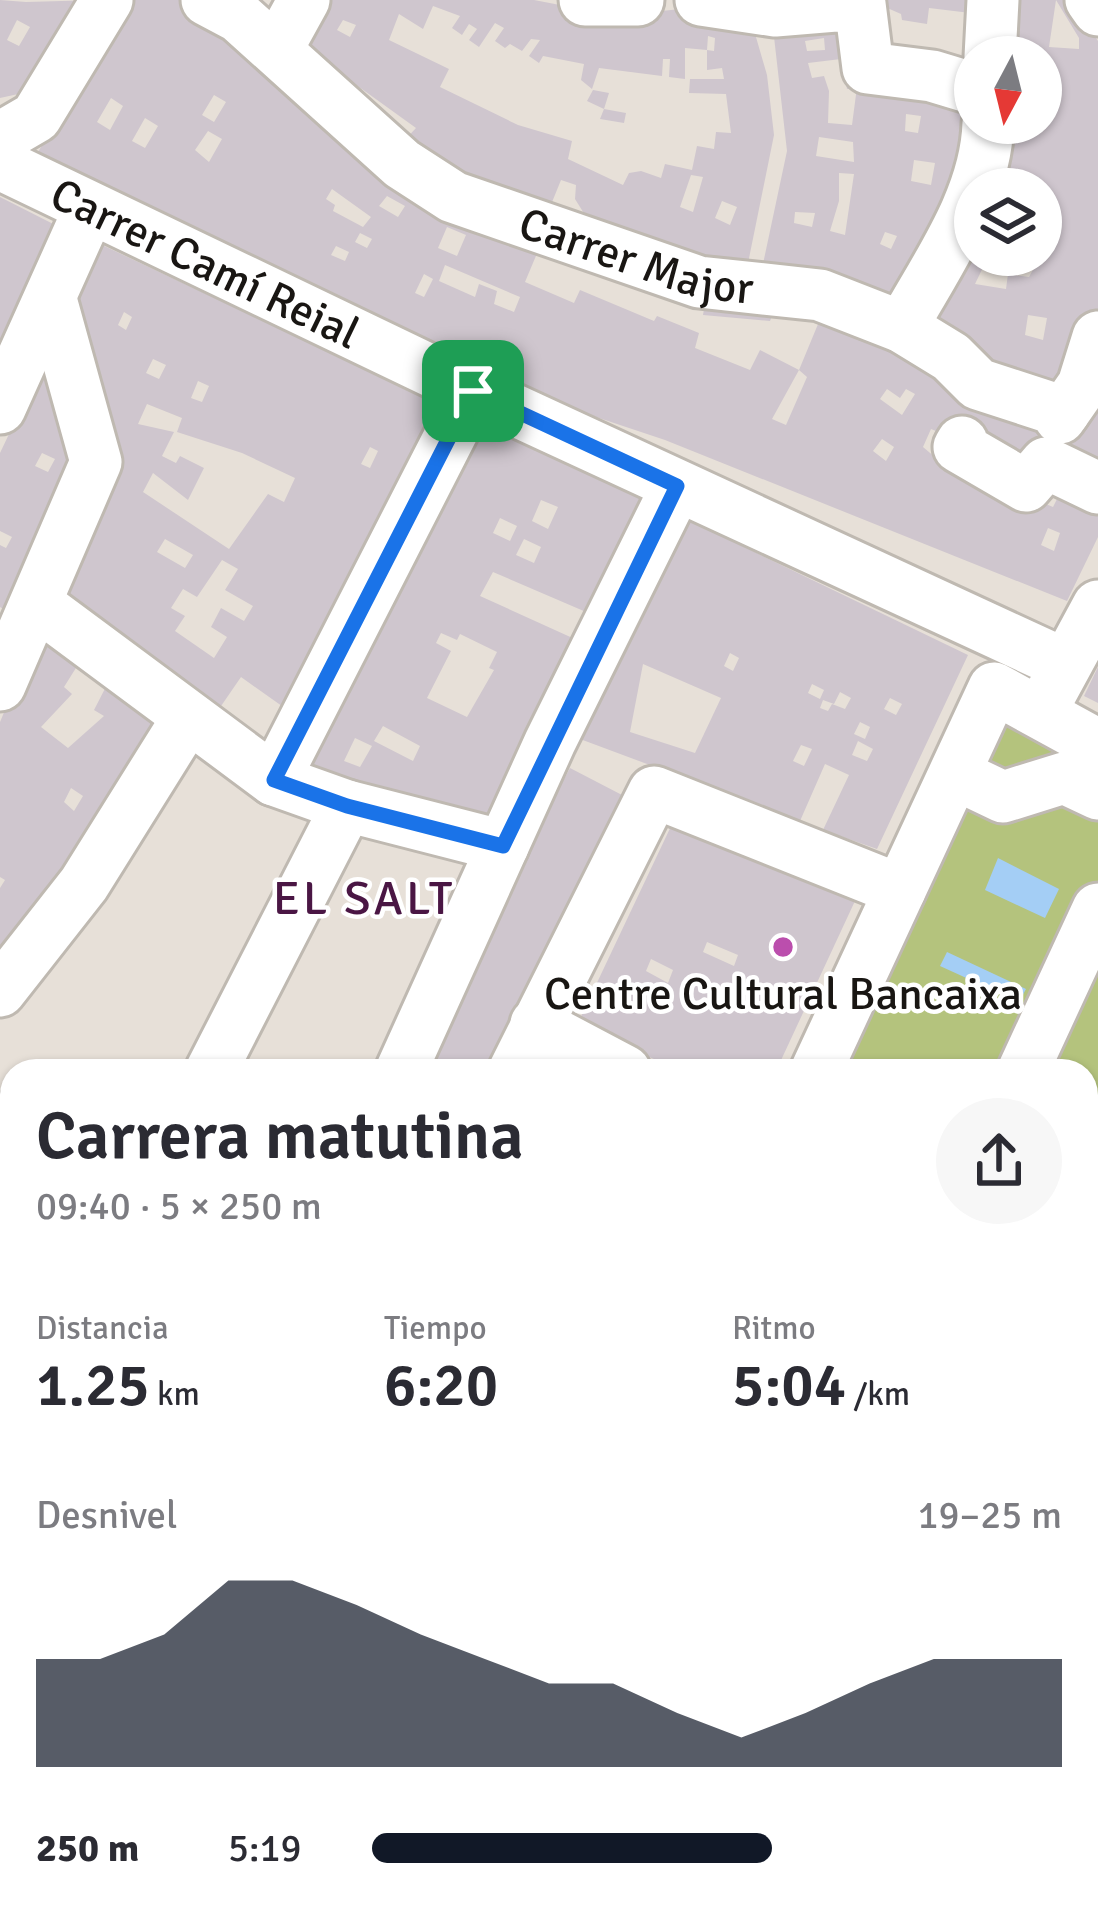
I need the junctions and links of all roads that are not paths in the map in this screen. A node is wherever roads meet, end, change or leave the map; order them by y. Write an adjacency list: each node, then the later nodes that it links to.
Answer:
1 (107, 0): 13 (street)
2 (207, 0): 11 (street, Carrer Major)
3 (304, 0): 11 (street)
4 (585, 0): 5 (street)
5 (638, 0)
6 (700, 0): 12 (street)
7 (993, 0): 10 (street)
8 (1091, 0): 9 (street)
9 (1098, 10)
10 (991, 36)
11 (277, 50): 18 (street, Carrer Major)
12 (954, 83)
13 (0, 138)
14 (987, 144): 18 (street)
15 (0, 164): 16 (street, Carrer Camí Reial)
16 (89, 210): 17 (street); 20 (street, Carrer Camí Reial)
17 (50, 299): 21 (street); 25 (street)
18 (902, 327): 19 (street, Carrer Major)
19 (1081, 388)
20 (473, 391): 23 (street, Carrer Camí Reial); 33 (street)
21 (0, 408)
22 (962, 442): 24 (street)
23 (677, 486): 27 (street, Carrer Camí Reial); 36 (street)
24 (1098, 488)
25 (37, 604): 28 (street); 30 (street)
26 (1098, 606): 27 (street)
27 (1064, 664): 29 (street)
28 (0, 685)
29 (1042, 710): 31 (street); 32 (street)
30 (187, 719): 33 (street); 39 (street)
31 (1098, 745)
32 (957, 775): 34 (street); 37 (street)
33 (274, 780): 35 (street)
34 (1098, 794)
35 (347, 806): 36 (street); 41 (street)
36 (503, 846): 42 (street)
37 (900, 890): 40 (street); 45 (street)
38 (1098, 908): 46 (street)
39 (0, 991)
40 (536, 1024): 43 (street); 44 (street)
41 (217, 1059)
42 (406, 1059)
43 (520, 1059)
44 (602, 1059)
45 (822, 1059)
46 (1029, 1059)

